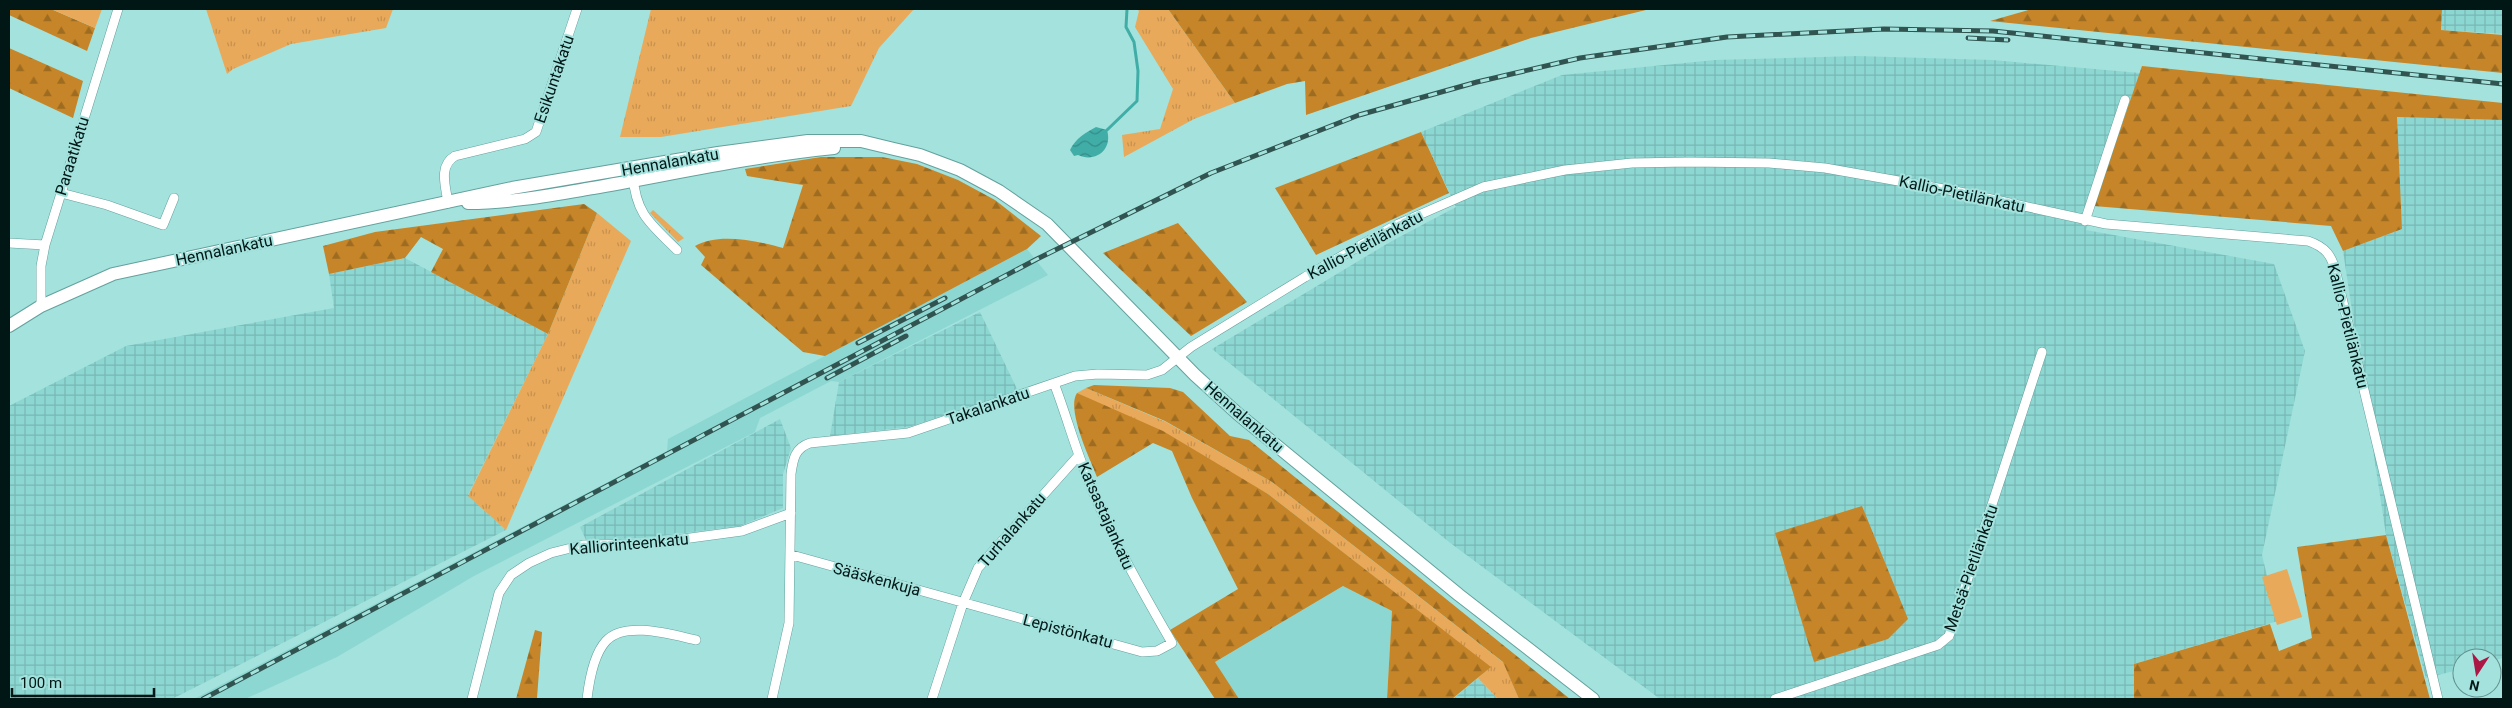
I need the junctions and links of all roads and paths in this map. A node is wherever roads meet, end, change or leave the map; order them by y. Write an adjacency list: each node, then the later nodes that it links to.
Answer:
1 (118, 9): 5 (street, Paraatikatu)
2 (578, 9): 7 (street, Esikuntakatu)
3 (2125, 100): 8 (street)
4 (633, 175): 7 (street, Hennalankatu); 11 (street); 15 (street, Hennalankatu)
5 (61, 193): 6 (street); 10 (street, Paraatikatu)
6 (174, 198)
7 (448, 203): 12 (street, Hennalankatu)
8 (2085, 221): 15 (street, Kallio-Pietilänkatu); 29 (street, Kallio-Pietilänkatu)
9 (9, 243): 10 (street)
10 (45, 245): 12 (street, Paraatikatu)
11 (677, 250)
12 (41, 306): 13 (street, Hennalankatu)
13 (9, 326)
14 (2042, 352): 28 (street, Metsä-Pietilänkatu)
15 (1178, 357): 16 (street, Takalankatu); 27 (street, Hennalankatu)
16 (1054, 383): 17 (street, Katsastajankatu); 18 (street, Takalankatu)
17 (1079, 454): 20 (street, Turhalankatu); 22 (street, Katsastajankatu)
18 (791, 513): 19 (street); 23 (street, Kalliorinteenkatu)
19 (792, 555): 20 (street, Sääskenkuja); 25 (street)
20 (963, 602): 22 (street, Lepistönkatu); 26 (street, Turhalankatu)
21 (696, 640): 24 (street)
22 (1172, 643)
23 (472, 699)
24 (587, 699)
25 (772, 699)
26 (932, 699)
27 (1593, 699)
28 (1775, 699)
29 (2438, 699)

